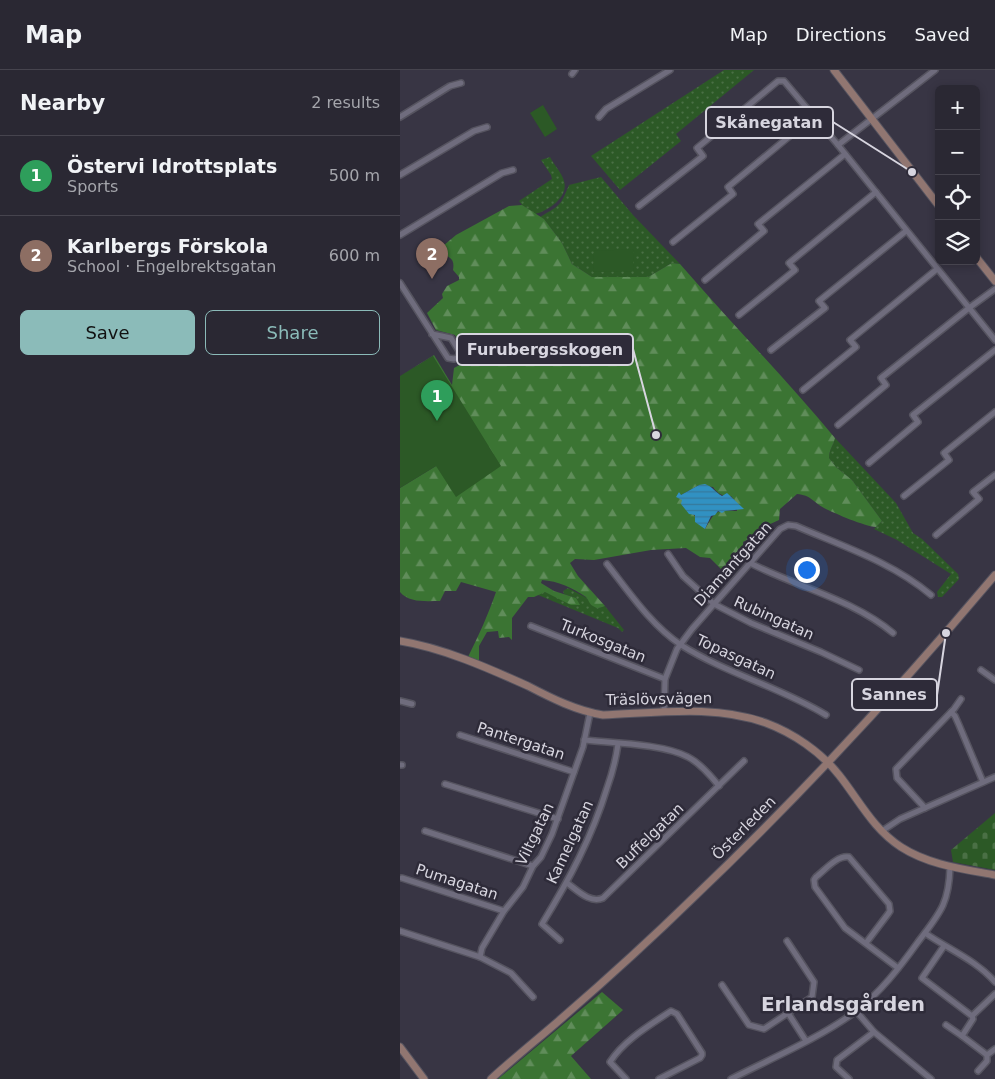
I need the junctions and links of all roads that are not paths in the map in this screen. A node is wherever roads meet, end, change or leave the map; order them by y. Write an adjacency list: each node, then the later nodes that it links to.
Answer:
1 (670, 70): 7 (street)
2 (834, 70): 8 (street)
3 (935, 70): 8 (street)
4 (461, 83): 6 (street)
5 (814, 116): 10 (street); 16 (street); 19 (street)
6 (400, 117)
7 (599, 117)
8 (872, 119): 10 (street); 15 (street)
9 (487, 127): 13 (street)
10 (838, 144): 11 (street)
11 (845, 154): 14 (street); 22 (street)
12 (513, 170): 18 (street)
13 (400, 176)
14 (876, 192): 17 (street); 27 (street)
15 (935, 201)
16 (639, 206)
17 (906, 230): 21 (street); 30 (street)
18 (400, 235)
19 (673, 242)
20 (980, 262): 23 (street)
21 (937, 269): 26 (street); 32 (street)
22 (705, 280)
23 (995, 281)
24 (400, 282): 28 (street)
25 (995, 289): 26 (street)
26 (968, 308): 29 (street); 34 (street)
27 (739, 315)
28 (432, 334): 28 (street)
29 (995, 340)
30 (772, 350)
31 (995, 350): 35 (street)
32 (803, 390)
33 (995, 412): 37 (street)
34 (838, 425)
35 (869, 463)
36 (995, 475): 38 (street)
37 (904, 496)
38 (936, 535)
39 (668, 554): 44 (street, Rubingatan)
40 (750, 562): 43 (street, Diamantgatan); 44 (street, Diamantgatan); 46 (street)
41 (607, 564): 48 (street, Topasgatan)
42 (995, 575): 64 (street, Österleden)
43 (931, 595)
44 (714, 604): 48 (street, Diamantgatan); 49 (street, Rubingatan)
45 (532, 626): 51 (street, Turkosgatan)
46 (893, 633)
47 (400, 640): 58 (street, Träslövsvägen)
48 (681, 644): 51 (street, Diamantgatan); 59 (street, Topasgatan)
49 (859, 670)
50 (981, 670): 52 (street)
51 (665, 679): 56 (street, Diamantgatan)
52 (995, 680)
53 (961, 699): 57 (street)
54 (400, 701): 55 (street)
55 (412, 704)
56 (664, 712): 58 (street, Träslövsvägen); 64 (street, Träslövsvägen)
57 (951, 712): 67 (street); 70 (street)
58 (590, 713): 61 (street, Viltgatan)
59 (826, 715)
60 (460, 735): 65 (street, Pantergatan)
61 (584, 740): 62 (street); 65 (street, Viltgatan)
62 (618, 744): 69 (street); 78 (street, Kamelgatan)
63 (744, 761): 69 (street, Buffelgatan)
64 (828, 763): 73 (street, Träslövsvägen); 104 (street, Österleden)
65 (574, 772): 71 (street, Viltgatan)
66 (995, 777): 67 (street)
67 (983, 782): 70 (street)
68 (444, 784): 71 (street)
69 (719, 786): 78 (street, Buffelgatan)
70 (925, 808): 73 (street)
71 (558, 819): 74 (street, Viltgatan)
72 (425, 831): 74 (street)
73 (882, 831): 75 (street, Träslövsvägen)
74 (533, 866): 79 (street, Viltgatan)
75 (950, 867): 76 (street, Träslövsvägen); 81 (street)
76 (995, 875)
77 (402, 878): 79 (street, Pumagatan)
78 (567, 883): 82 (street, Kamelgatan)
79 (504, 911): 86 (street, Viltgatan)
80 (400, 932): 86 (street)
81 (925, 933): 85 (street); 87 (street)
82 (560, 940)
83 (787, 941): 93 (street)
84 (866, 943): 84 (street); 87 (street)
85 (944, 946): 88 (street); 94 (street)
86 (480, 957): 91 (street)
87 (898, 968): 92 (street)
88 (995, 982)
89 (722, 985): 93 (street)
90 (995, 994): 94 (street)
91 (533, 997)
92 (856, 1011): 96 (street); 98 (street)
93 (788, 1013): 98 (street)
94 (972, 1016): 97 (street)
95 (946, 1025): 97 (street)
96 (874, 1032): 108 (street); 109 (street)
97 (962, 1036): 101 (street)
98 (806, 1041): 107 (street)
99 (400, 1049): 103 (street)
100 (995, 1049): 101 (street)
101 (987, 1055): 102 (street)
102 (978, 1071)
103 (423, 1079)
104 (491, 1079)
105 (626, 1079): 106 (street)
106 (659, 1079)
107 (731, 1079)
108 (849, 1079)
109 (931, 1079)

